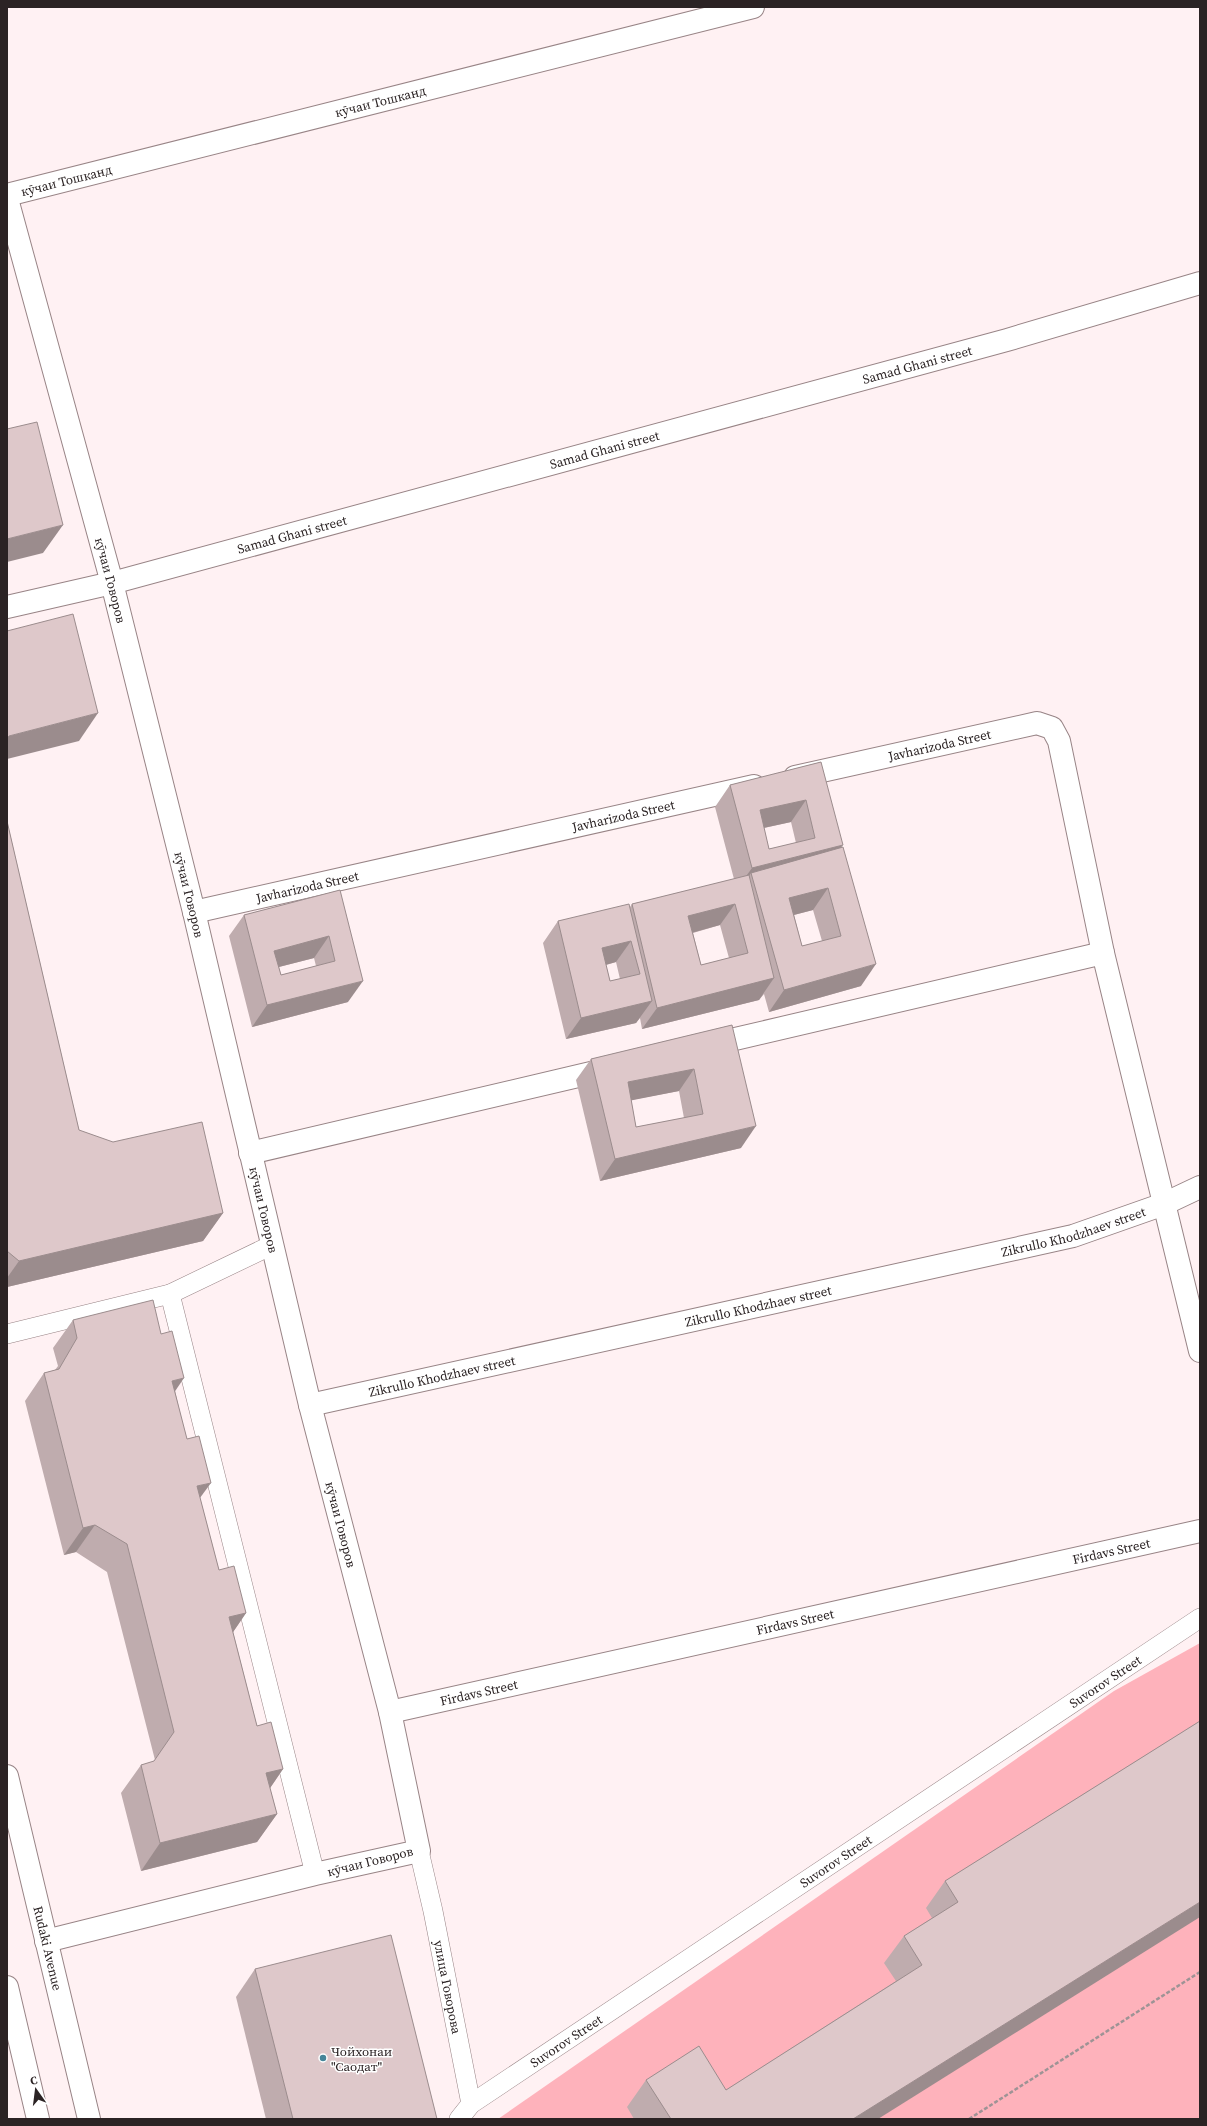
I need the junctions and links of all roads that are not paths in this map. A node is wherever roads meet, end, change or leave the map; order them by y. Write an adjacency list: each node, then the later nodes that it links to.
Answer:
1 (753, 7): 2 (main road, кӯчаи Тошканд)
2 (7, 196)
3 (7, 199): 5 (main road, кӯчаи Говоров)
4 (1200, 283): 5 (main road, Samad Ghani street)
5 (112, 583): 6 (main road, Samad Ghani street); 7 (main road, кӯчаи Говоров)
6 (7, 607)
7 (194, 912): 8 (main road, Javharizoda Street); 11 (main road, кӯчаи Говоров)
8 (1103, 953): 9 (main road); 13 (main road)
9 (684, 1051)
10 (630, 1064): 11 (main road)
11 (250, 1153): 14 (main road, кӯчаи Говоров)
12 (1200, 1187): 13 (main road, Zikrullo Khodzhaev street)
13 (1164, 1204): 17 (main road); 18 (main road, Zikrullo Khodzhaev street)
14 (272, 1245): 15 (lane); 18 (main road, кӯчаи Говоров)
15 (170, 1294): 16 (lane); 24 (lane)
16 (7, 1334)
17 (1200, 1351)
18 (310, 1405): 21 (main road, кӯчаи Говоров)
19 (1200, 1531): 21 (main road, Firdavs Street)
20 (1200, 1618): 27 (lane, Suvorov Street)
21 (390, 1712): 23 (main road, кӯчаи Говоров)
22 (7, 1776): 25 (main road, Rudaki Avenue)
23 (419, 1851): 24 (main road, кӯчаи Говоров); 27 (lane, улица Говорова)
24 (315, 1874): 25 (main road, кӯчаи Говоров)
25 (46, 1941): 29 (main road, Rudaki Avenue)
26 (7, 1988): 28 (main road)
27 (471, 2104): 30 (lane)
28 (38, 2119)
29 (89, 2119)
30 (458, 2119)

